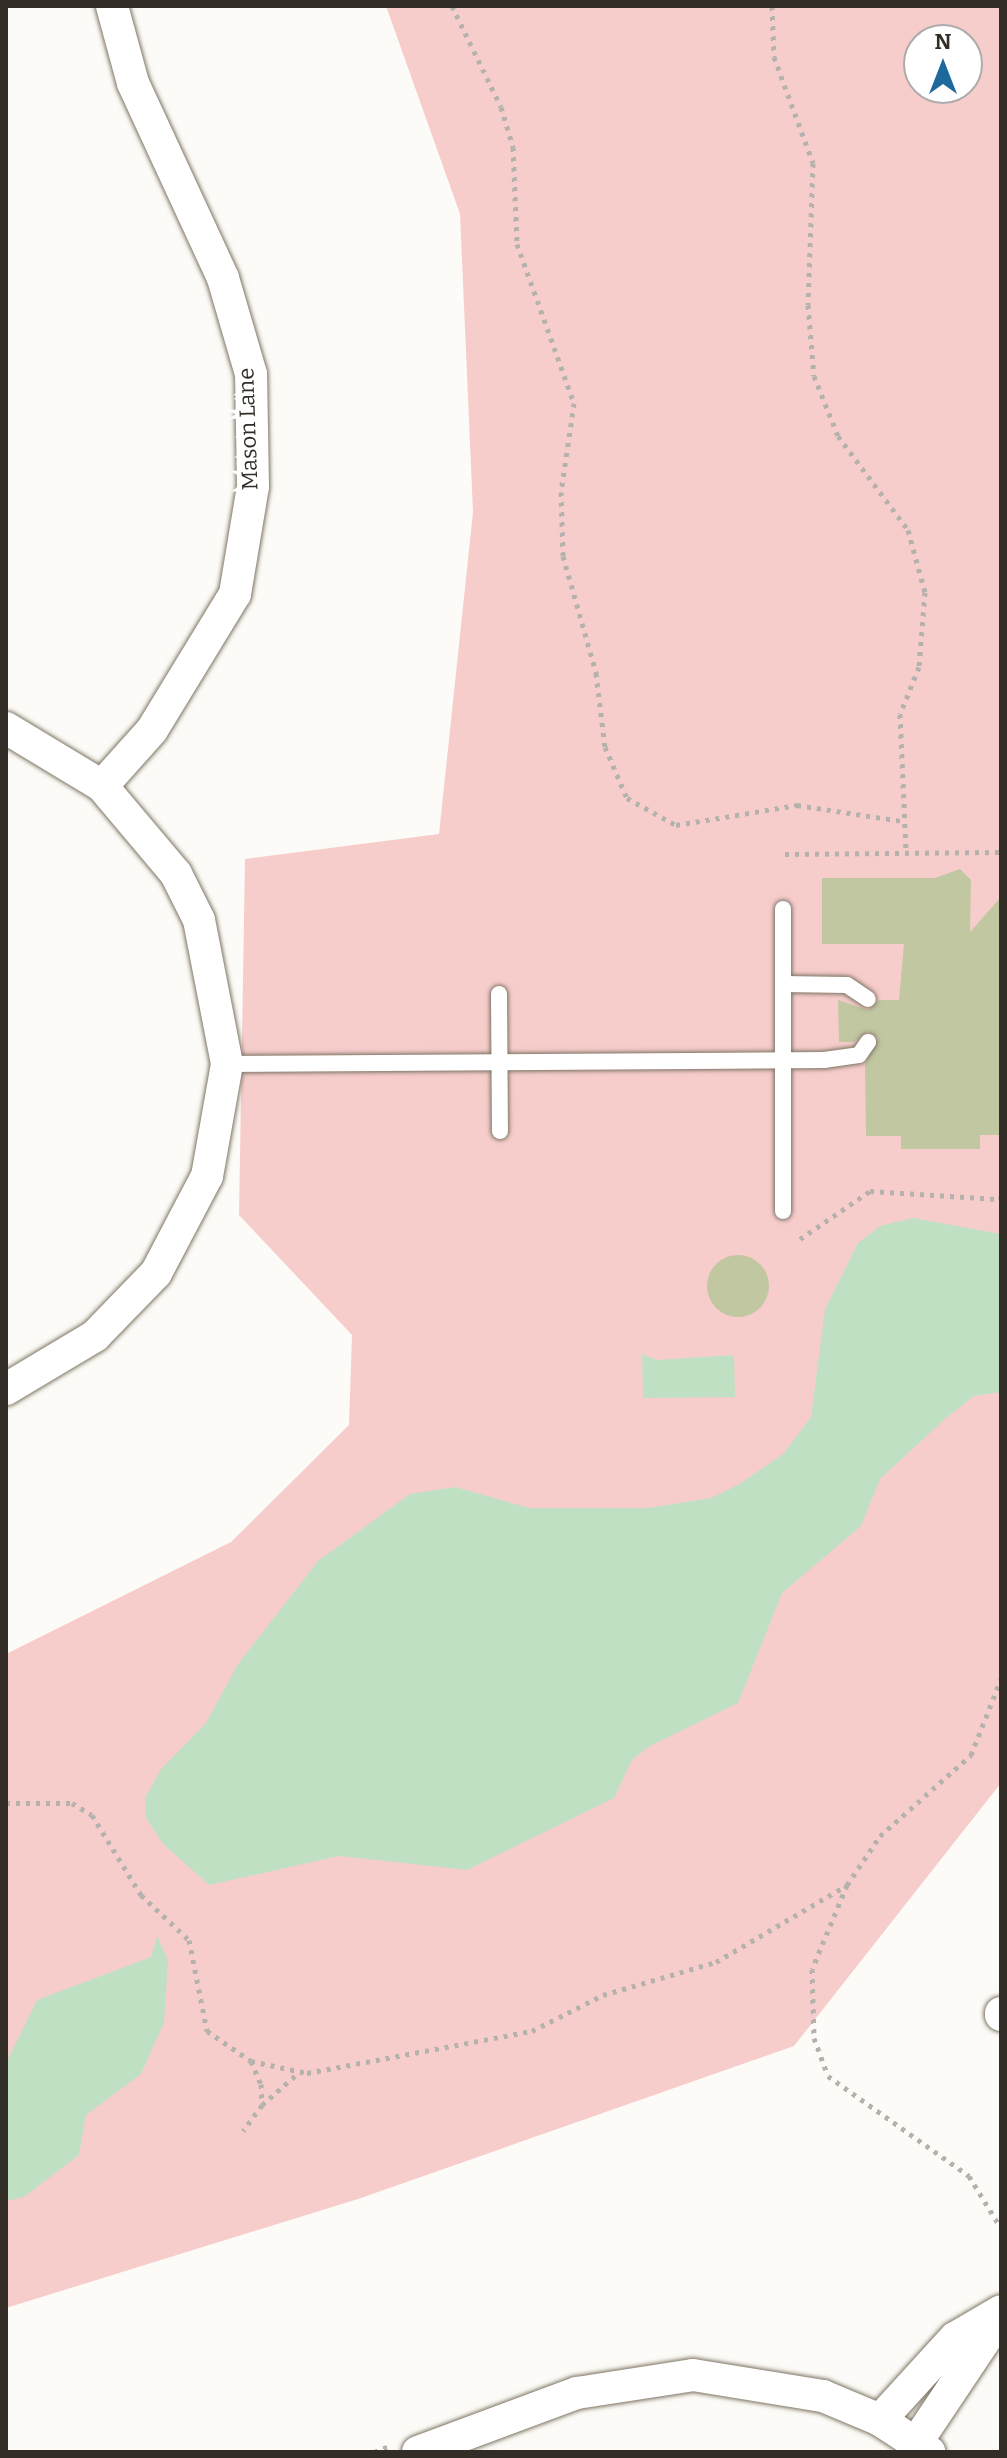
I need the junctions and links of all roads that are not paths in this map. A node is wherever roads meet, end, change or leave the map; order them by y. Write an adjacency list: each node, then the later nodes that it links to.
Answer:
1 (112, 6): 3 (street, Mason Lane)
2 (6, 728): 3 (street)
3 (102, 786): 11 (street)
4 (783, 909): 5 (lane)
5 (783, 984): 7 (lane); 9 (lane)
6 (499, 994): 10 (lane)
7 (868, 999)
8 (868, 1042): 9 (lane)
9 (783, 1060): 10 (lane); 13 (lane)
10 (500, 1062): 11 (lane); 12 (lane)
11 (227, 1064): 14 (street)
12 (500, 1131)
13 (783, 1211)
14 (6, 1389)
15 (1001, 2314): 16 (street); 17 (street)
16 (880, 2420): 17 (street); 18 (street)
17 (922, 2447)
18 (418, 2452)

